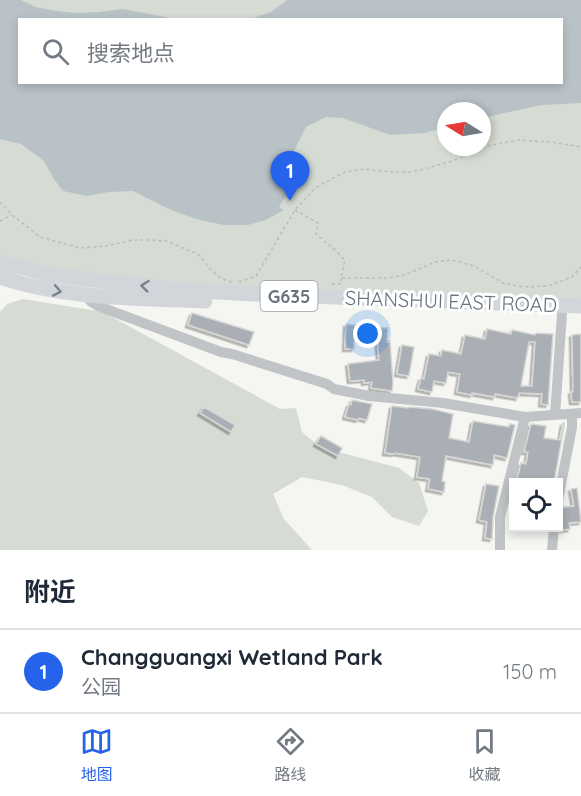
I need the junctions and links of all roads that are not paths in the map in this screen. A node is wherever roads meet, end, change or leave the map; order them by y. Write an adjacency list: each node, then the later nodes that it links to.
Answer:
1 (0, 262): 4 (highway, SHANSHUI EAST ROAD / G635, one-way to 1)
2 (0, 277): 3 (highway, SHANSHUI EAST ROAD / G635, one-way to 3)
3 (89, 296): 5 (highway, SHANSHUI EAST ROAD / G635); 9 (street)
4 (581, 306)
5 (562, 314): 6 (highway, SHANSHUI EAST ROAD / G635); 8 (street)
6 (581, 315)
7 (577, 413): 8 (street); 10 (street)
8 (555, 415): 9 (street)
9 (525, 417): 11 (street)
10 (562, 478)
11 (500, 550)

